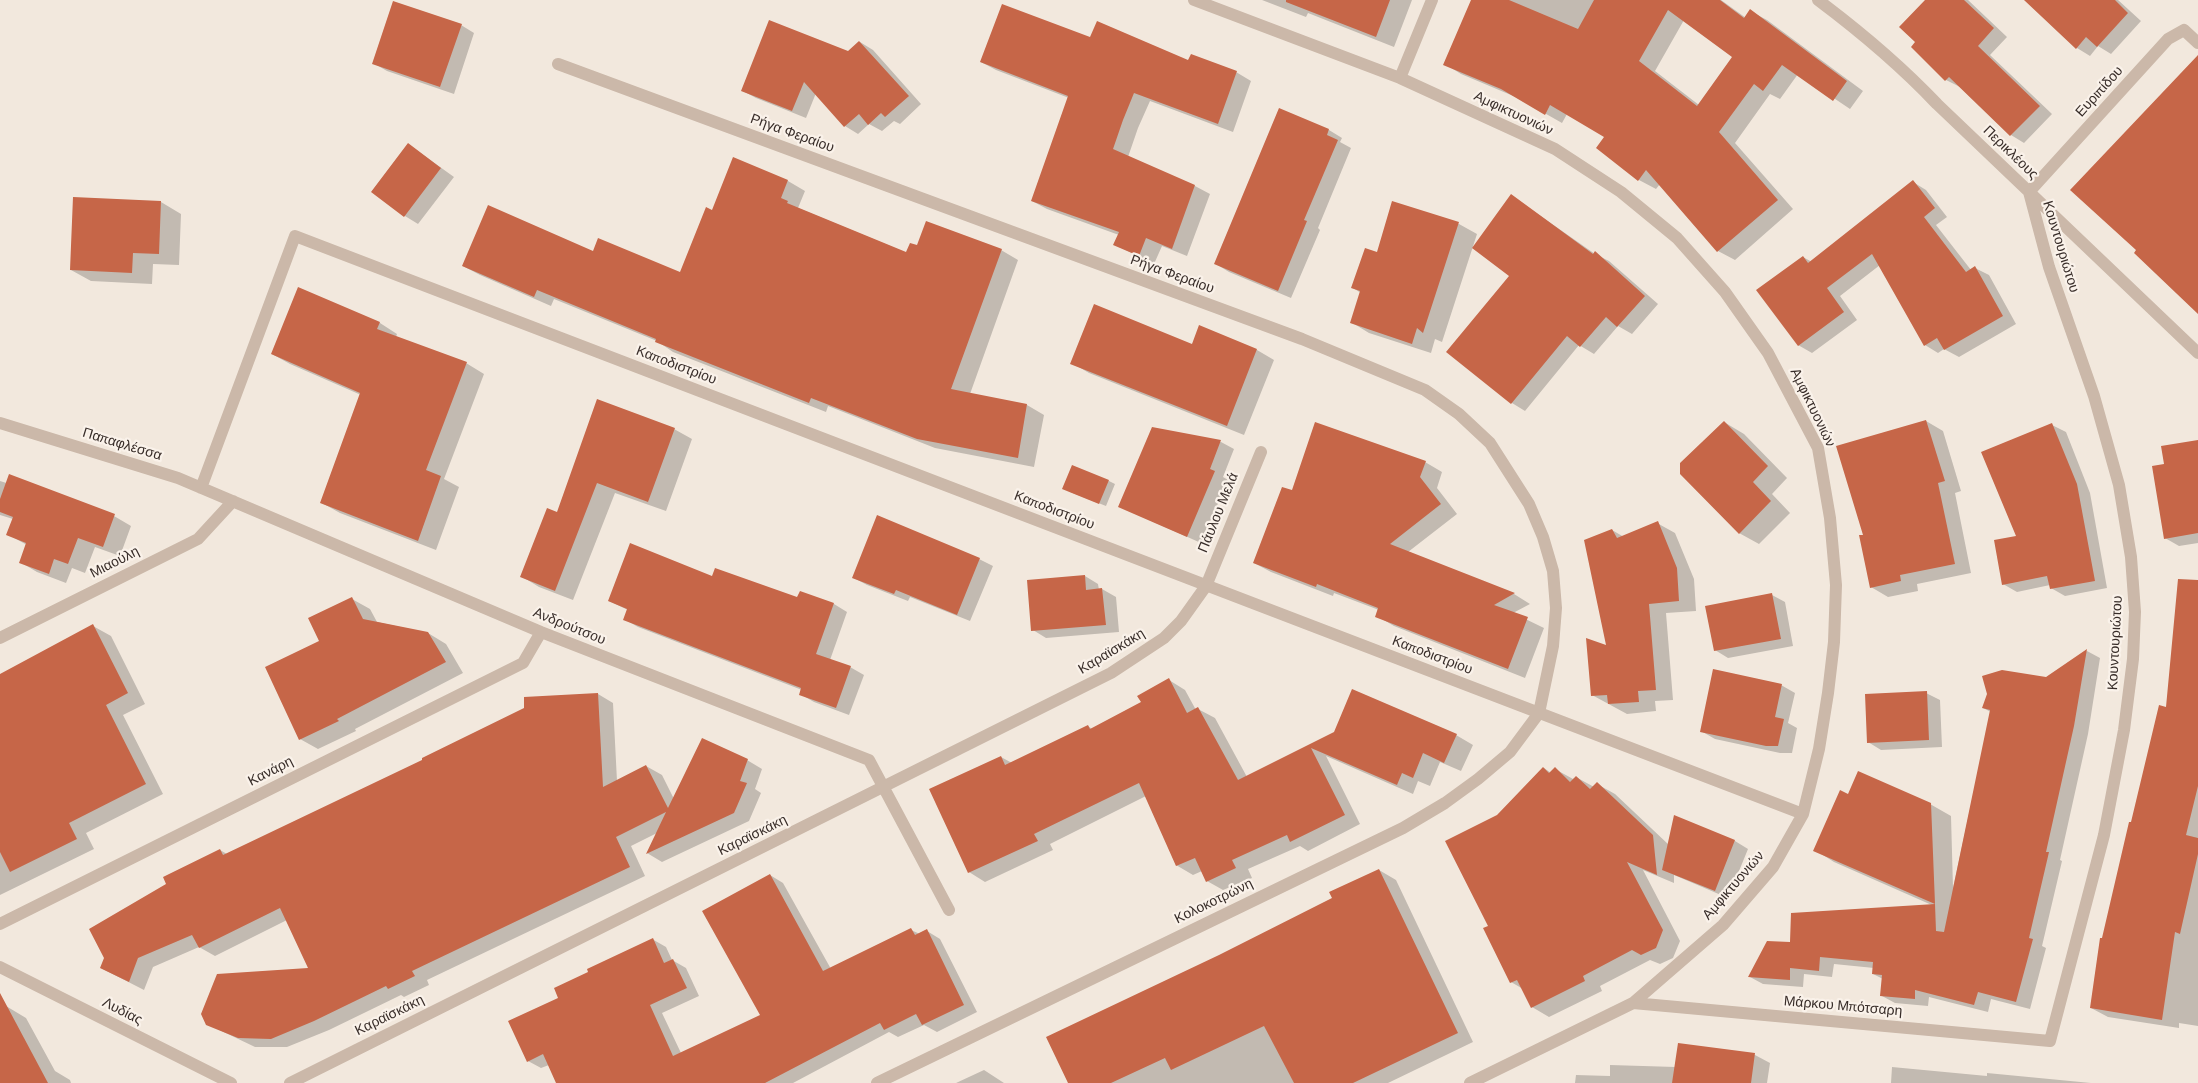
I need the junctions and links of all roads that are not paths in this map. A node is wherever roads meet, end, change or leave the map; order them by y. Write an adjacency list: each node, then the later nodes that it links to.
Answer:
1 (1194, 0): 6 (street, Αμφικτυονιών)
2 (1432, 0): 6 (street)
3 (1818, 0): 7 (street, Περικλέους)
4 (2198, 43): 7 (street, Ευριπίδου)
5 (558, 64): 16 (street, Ρήγα Φεραίου)
6 (1400, 78): 18 (street, Αμφικτυονιών)
7 (2029, 192): 8 (street, Περικλέους); 23 (street, Κουντουριώτου)
8 (2198, 353)
9 (0, 423): 11 (street, Παπαφλέσσα)
10 (1261, 452): 13 (street, Πάυλου Μελά)
11 (201, 488): 12 (street, Παπαφλέσσα); 13 (street, Καποδιστρίου)
12 (233, 500): 14 (street, Ανδρούτσου); 15 (street, Μιαούλη)
13 (1206, 586): 16 (street, Καποδιστρίου); 17 (street, Καραϊσκάκη)
14 (541, 632): 17 (street, Ανδρούτσου); 20 (street, Κανάρη)
15 (0, 638)
16 (1539, 713): 18 (street, Καποδιστρίου); 26 (street, Κολοκοτρώνη)
17 (884, 787): 19 (street, Ανδρούτσου); 25 (street, Καραϊσκάκη)
18 (1803, 814): 22 (street, Αμφικτυονιών)
19 (949, 910)
20 (0, 924)
21 (0, 967): 24 (street, Λυδίας)
22 (1633, 1003): 23 (street, Μάρκου Μπότσαρη); 27 (street, Αμφικτυονιών)
23 (2050, 1041)
24 (231, 1083)
25 (290, 1083)
26 (876, 1083)
27 (1470, 1083)

